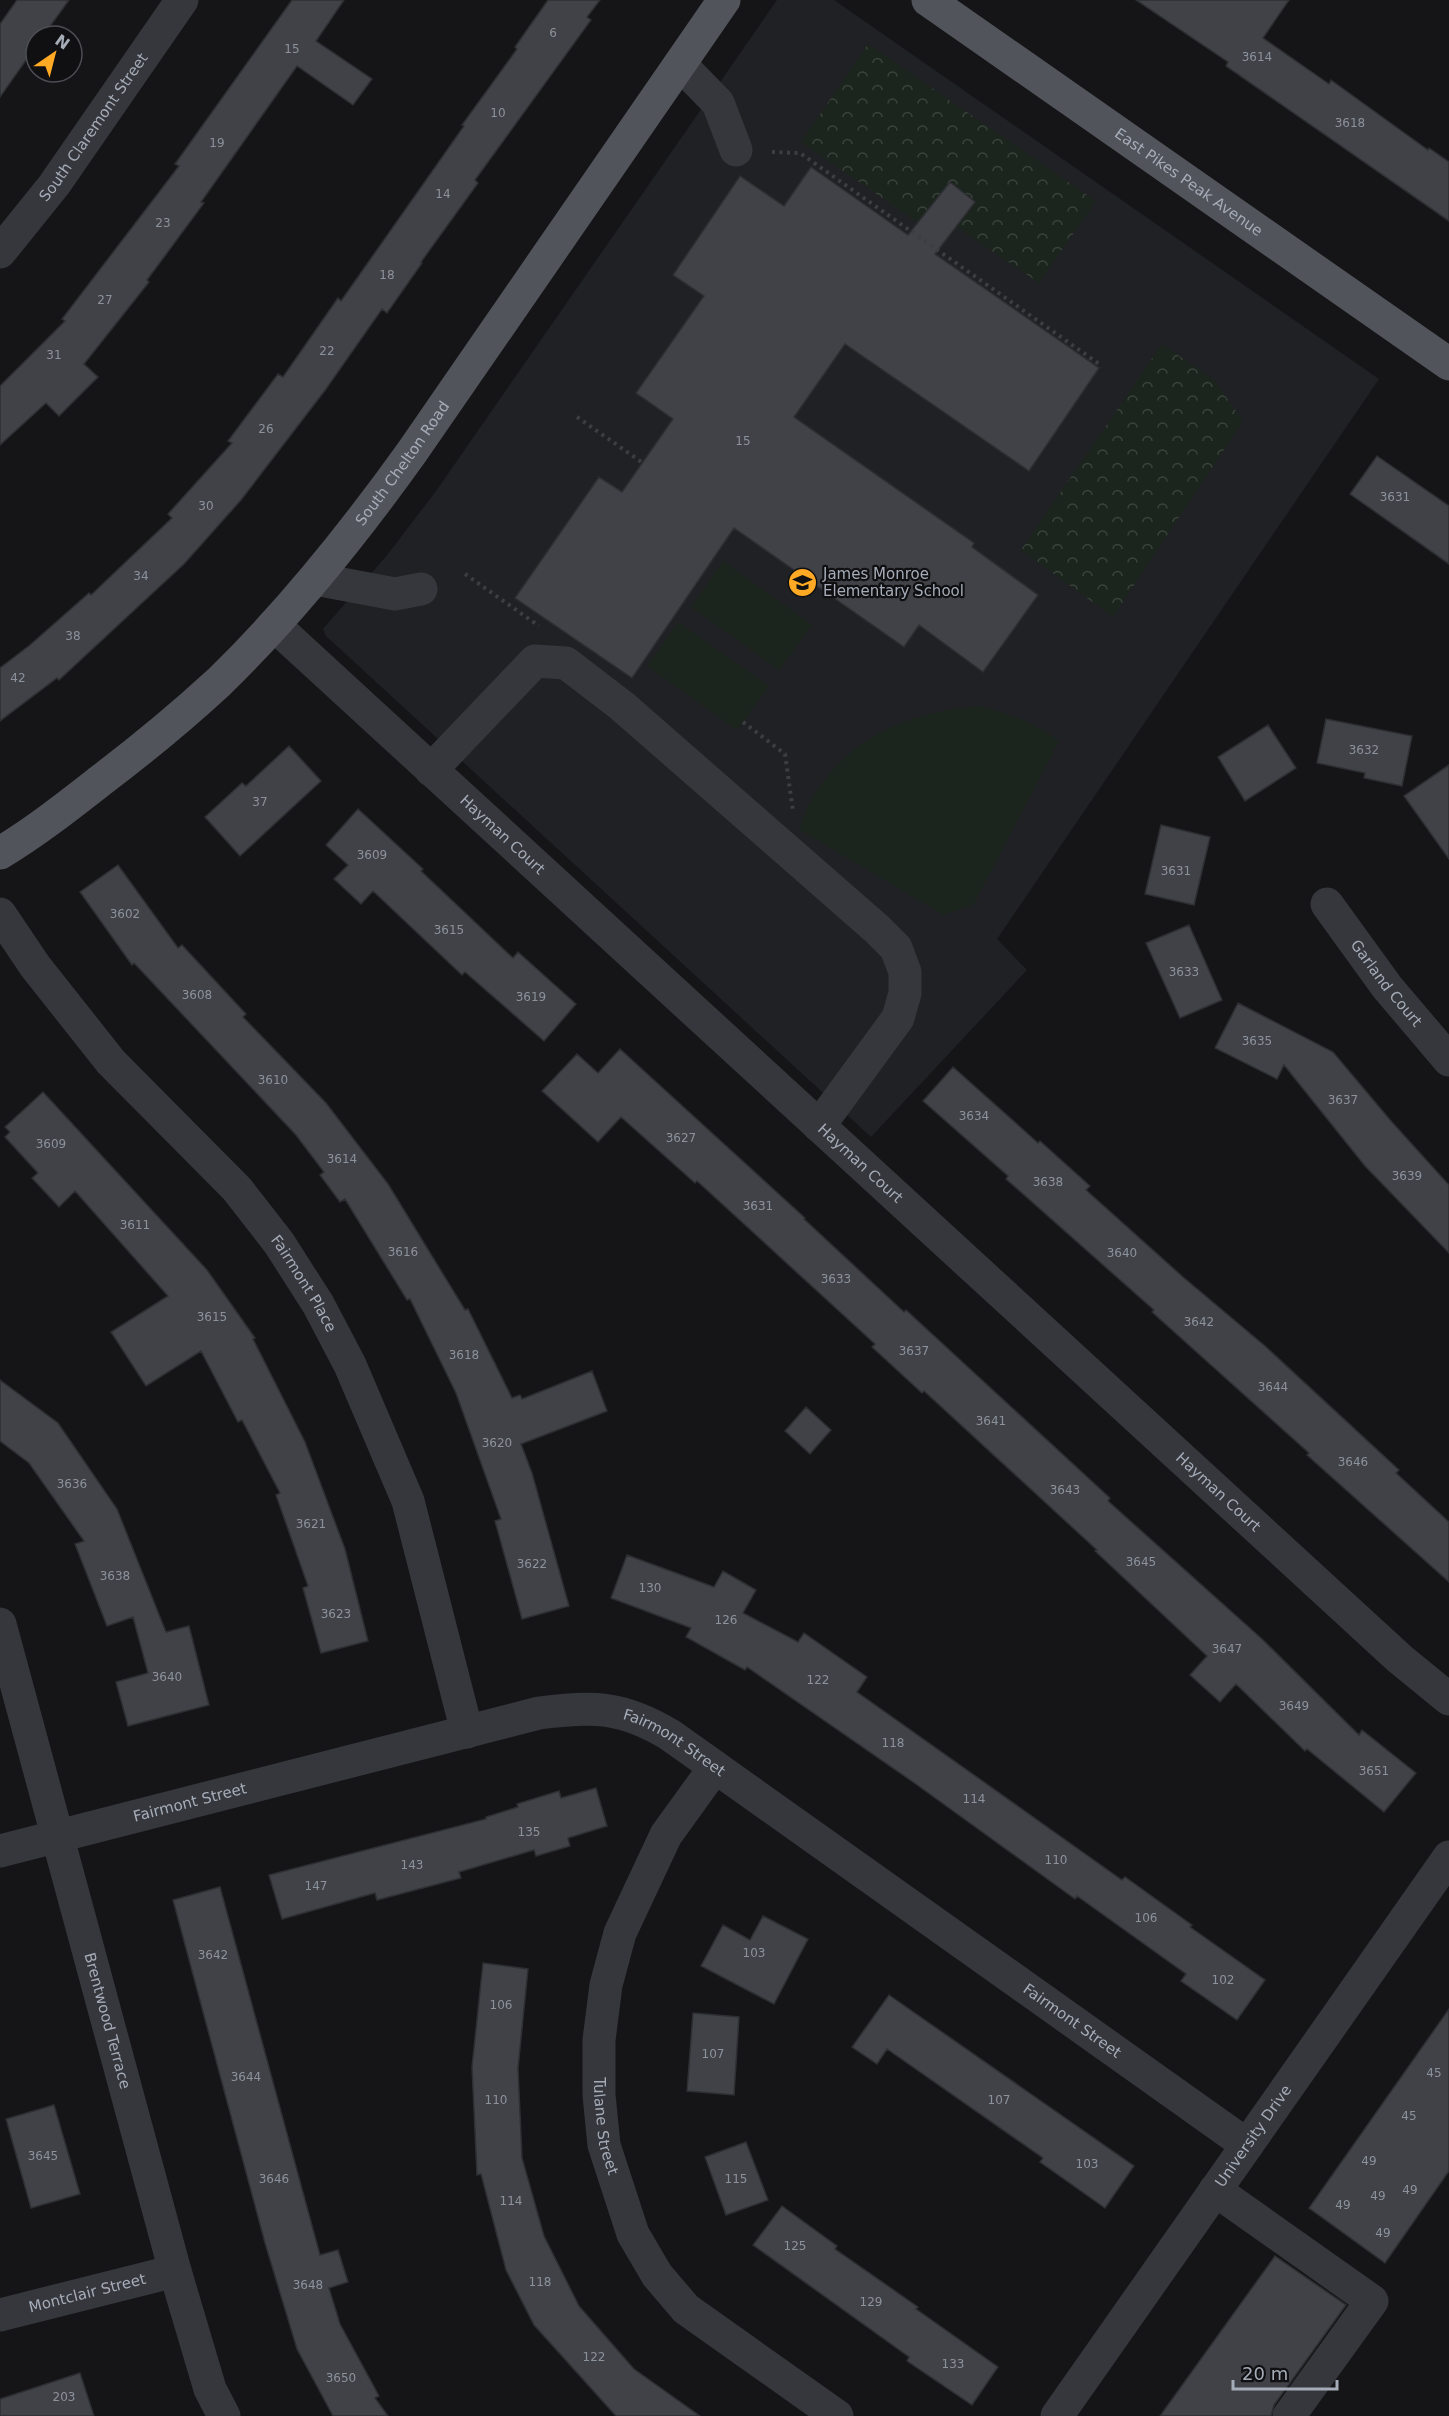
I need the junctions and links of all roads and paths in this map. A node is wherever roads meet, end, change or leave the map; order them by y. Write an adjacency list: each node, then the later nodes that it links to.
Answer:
1 (182, 0): 7 (street, South Claremont Street)
2 (724, 0): 4 (main road, South Chelton Road)
3 (928, 0): 8 (main road, East Pikes Peak Avenue)
4 (680, 64): 5 (street); 12 (main road, South Chelton Road)
5 (736, 150)
6 (772, 152): 9 (path)
7 (0, 252)
8 (1449, 364)
9 (1102, 366)
10 (577, 417): 11 (path)
11 (643, 463)
12 (315, 579): 13 (street); 14 (main road, South Chelton Road)
13 (422, 589)
14 (274, 625): 16 (street, Hayman Court); 18 (main road, South Chelton Road)
15 (743, 722): 17 (path)
16 (431, 770): 22 (street, Hayman Court); 22 (street)
17 (790, 816)
18 (0, 853)
19 (1327, 904): 21 (street, Garland Court)
20 (0, 914): 25 (street, Fairmont Place)
21 (1449, 1060)
22 (819, 1126): 24 (street, Hayman Court)
23 (0, 1624): 27 (street, Brentwood Terrace)
24 (1449, 1699)
25 (467, 1732): 26 (street, Fairmont Street); 27 (street, Fairmont Street)
26 (715, 1767): 30 (street, Fairmont Street); 35 (street, Tulane Street)
27 (56, 1837): 28 (street, Fairmont Street); 32 (street, Brentwood Terrace)
28 (0, 1851)
29 (1449, 1857): 30 (street, University Drive)
30 (1247, 2145): 31 (street, University Drive)
31 (1215, 2190): 36 (street, University Drive); 37 (street)
32 (175, 2271): 33 (street, Montclair Street); 34 (street, Brentwood Terrace)
33 (0, 2315)
34 (224, 2416)
35 (837, 2416)
36 (1057, 2416)
37 (1289, 2416)

